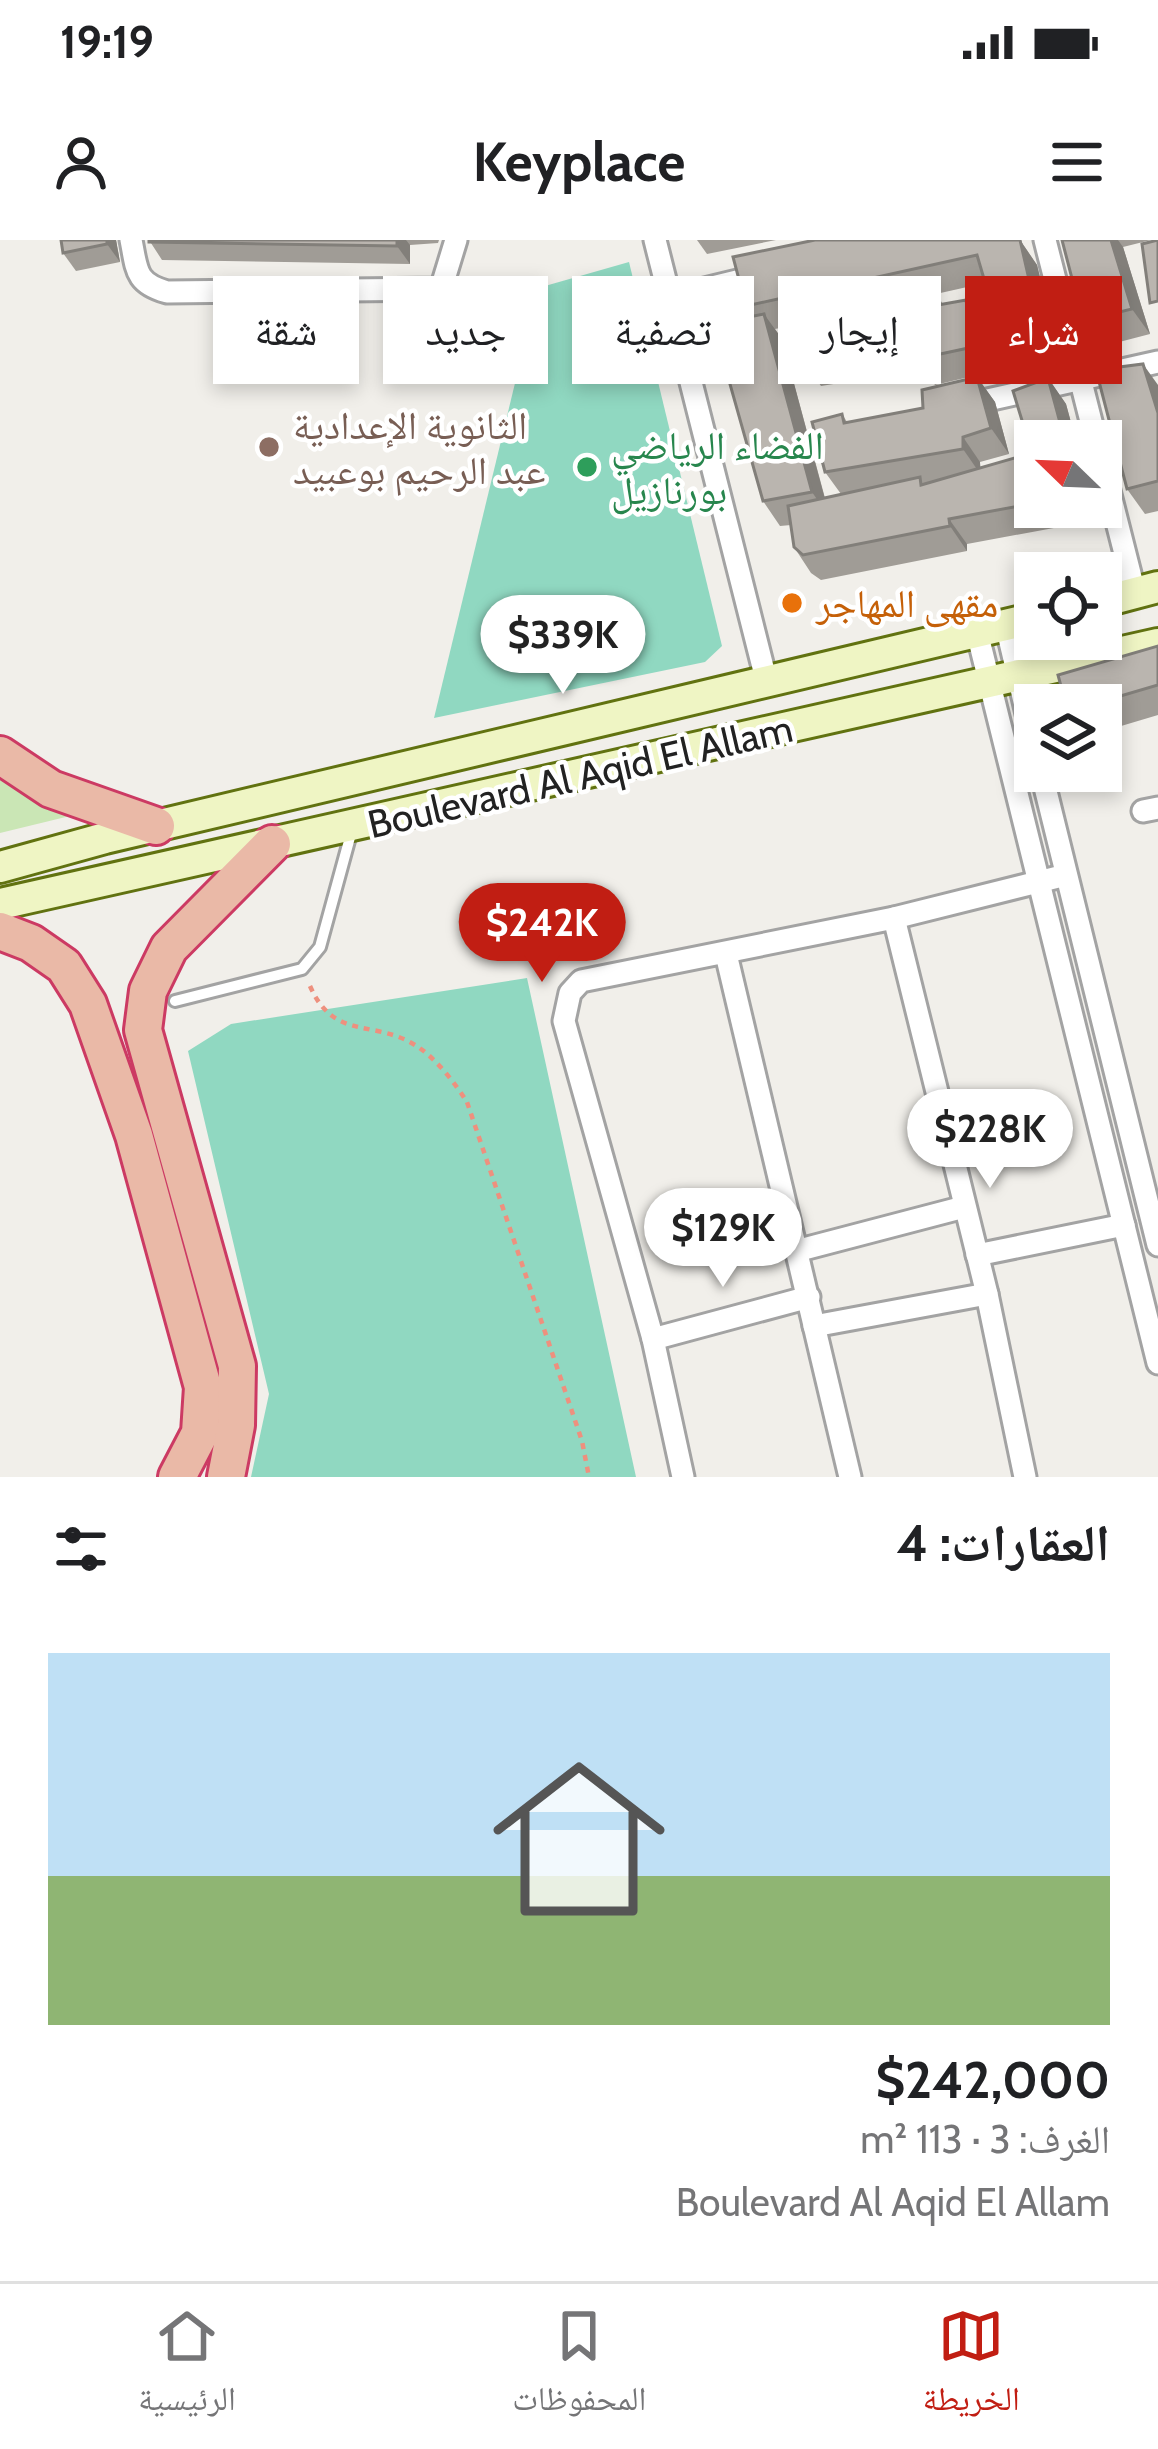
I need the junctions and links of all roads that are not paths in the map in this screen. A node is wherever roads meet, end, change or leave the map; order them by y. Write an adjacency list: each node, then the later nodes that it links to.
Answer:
1 (131, 240): 2 (street)
2 (456, 240)
3 (656, 240): 6 (street)
4 (1046, 240): 7 (street)
5 (778, 271): 8 (street)
6 (665, 276)
7 (1055, 276)
8 (754, 277)
9 (1158, 362): 10 (street)
10 (1122, 370)
11 (693, 384): 21 (street)
12 (1063, 384): 14 (street)
13 (1082, 384): 15 (street)
14 (948, 409)
15 (1091, 420)
16 (1122, 520): 17 (street)
17 (1146, 590)
18 (1006, 625): 20 (street); 21 (main road, Boulevard Al Aqid El Allam)
19 (1158, 644): 20 (main road, Boulevard Al Aqid El Allam)
20 (1004, 681): 22 (street); 26 (main road, Boulevard Al Aqid El Allam); 30 (street)
21 (767, 683): 25 (main road, Boulevard Al Aqid El Allam)
22 (1014, 703)
23 (0, 755): 25 (highway)
24 (1046, 792): 29 (street)
25 (156, 826): 28 (main road, Boulevard Al Aqid El Allam)
26 (353, 826): 27 (main road, Boulevard Al Aqid El Allam); 35 (lane)
27 (272, 844): 31 (main road, Boulevard Al Aqid El Allam); 47 (highway)
28 (0, 867)
29 (1066, 874): 30 (street); 38 (street)
30 (1039, 882): 32 (street); 37 (street)
31 (0, 904)
32 (894, 918): 34 (street); 36 (street)
33 (0, 931): 46 (highway)
34 (726, 954): 39 (street); 44 (street)
35 (175, 1001)
36 (964, 1208): 39 (street); 40 (street)
37 (1124, 1225): 40 (street); 45 (street)
38 (1158, 1245)
39 (796, 1251): 42 (street)
40 (977, 1255): 41 (street)
41 (987, 1294): 43 (street); 50 (street)
42 (809, 1297): 43 (street); 44 (street)
43 (814, 1326): 49 (street)
44 (653, 1339): 48 (street)
45 (1158, 1363)
46 (177, 1477)
47 (226, 1477)
48 (683, 1477)
49 (850, 1477)
50 (1025, 1477)

